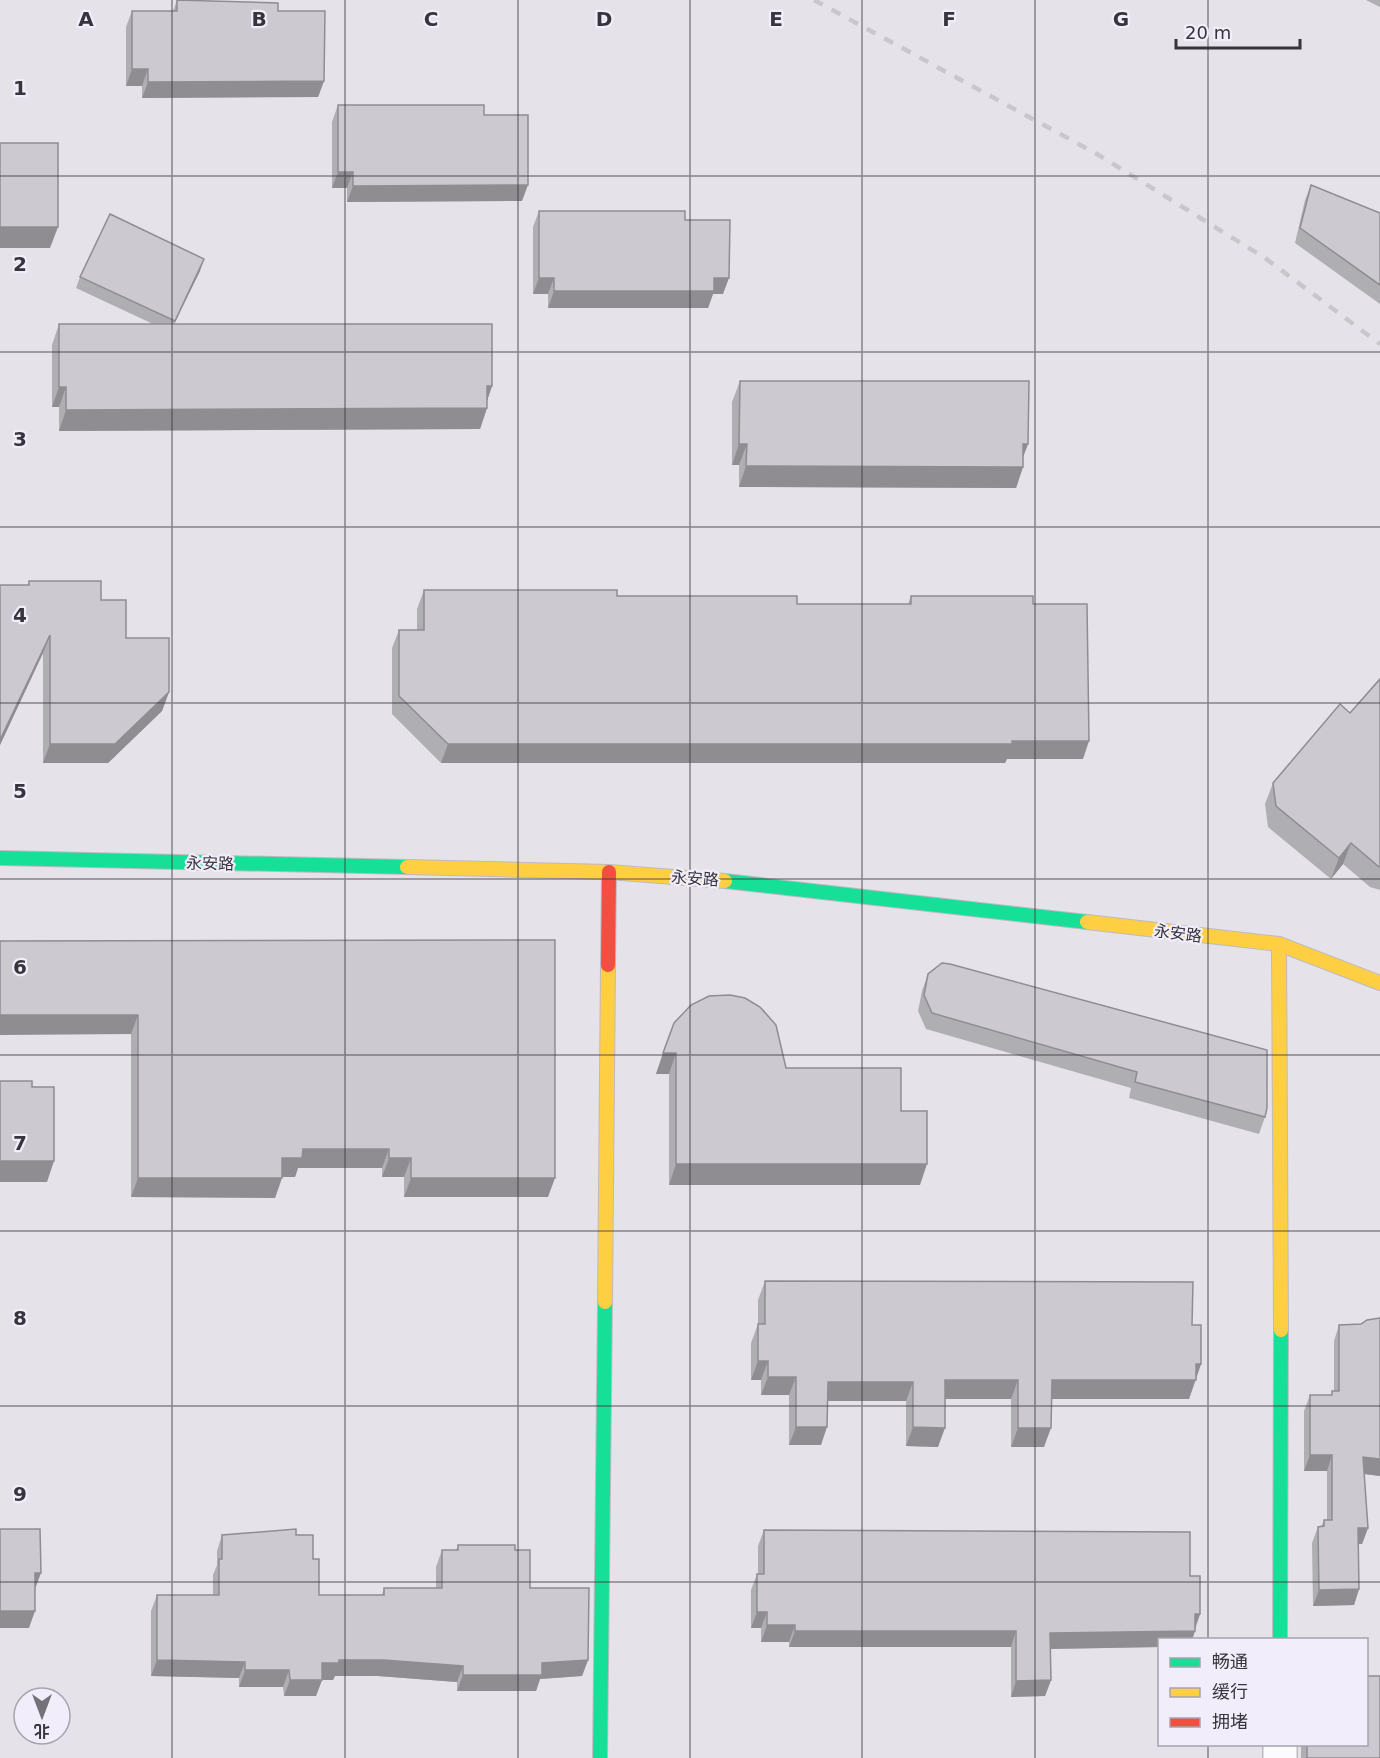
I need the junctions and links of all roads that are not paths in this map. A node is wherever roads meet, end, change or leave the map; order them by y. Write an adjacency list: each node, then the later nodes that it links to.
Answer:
1 (0, 858): 2 (street, 永安路)
2 (609, 872): 3 (street, 永安路); 6 (street)
3 (1279, 944): 4 (street, 永安路); 5 (street)
4 (1380, 983)
5 (1280, 1638)
6 (600, 1758)

